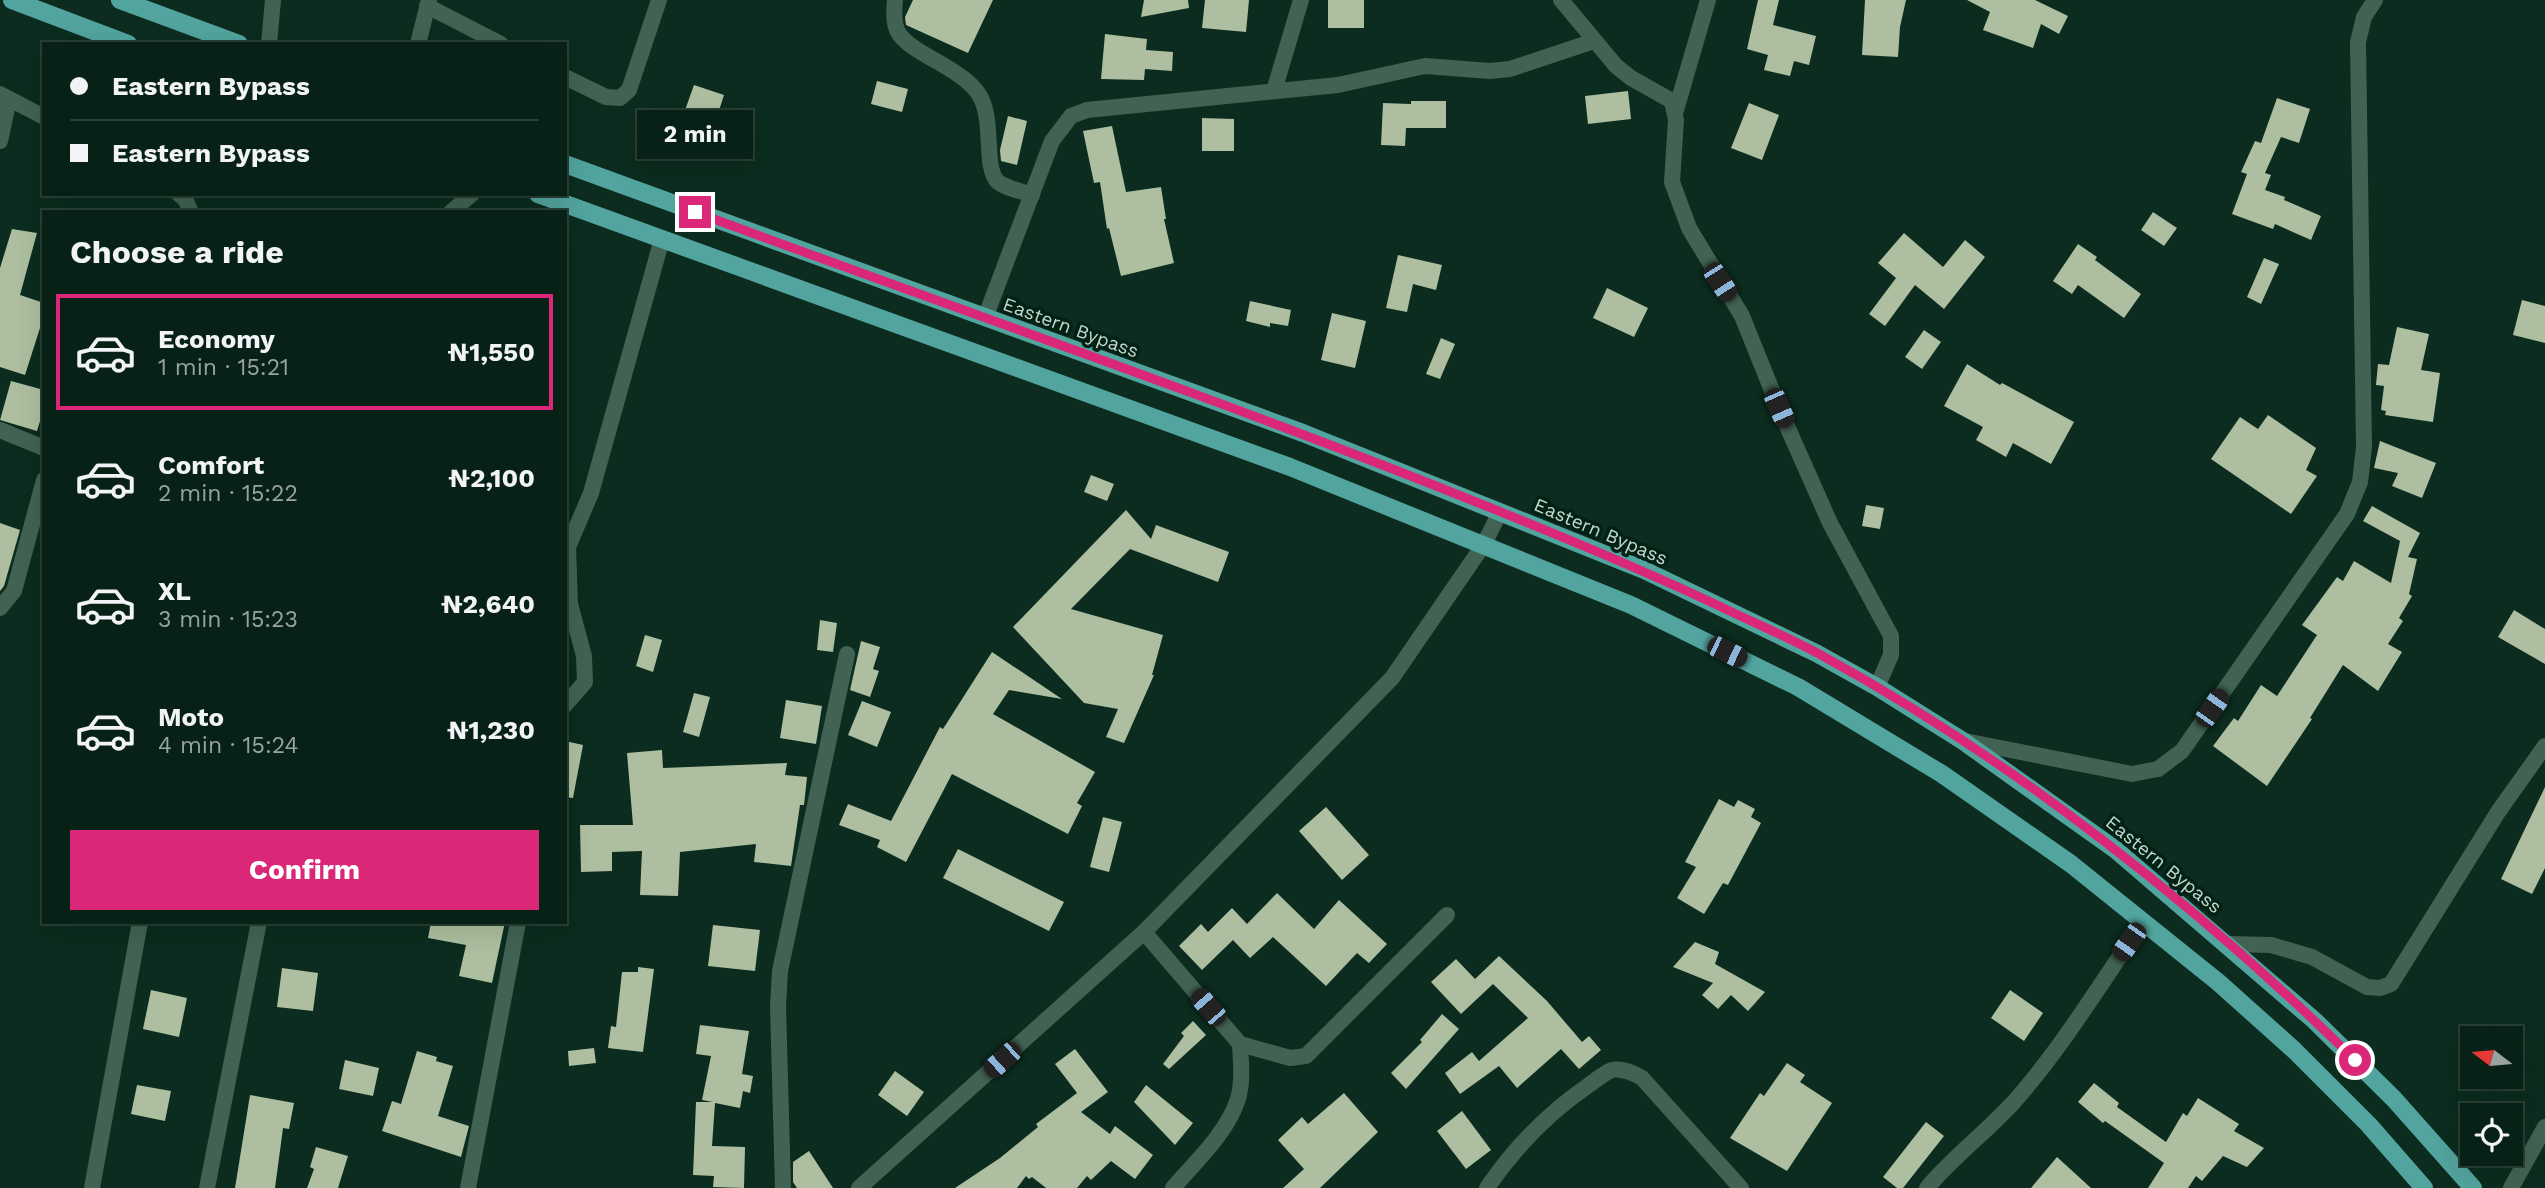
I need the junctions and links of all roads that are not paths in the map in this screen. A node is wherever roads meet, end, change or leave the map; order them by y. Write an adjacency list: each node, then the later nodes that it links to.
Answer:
1 (12, 0): 12 (main road)
2 (120, 0): 13 (main road)
3 (273, 0): 14 (street)
4 (659, 0): 17 (street)
5 (895, 0): 24 (street)
6 (1301, 0): 18 (street)
7 (1561, 0): 11 (street)
8 (1708, 0): 20 (street)
9 (2375, 0): 39 (street)
10 (428, 3): 15 (street); 16 (street)
11 (1594, 41): 18 (street); 20 (street)
12 (123, 42)
13 (234, 42)
14 (269, 42)
15 (418, 42)
16 (497, 42)
17 (567, 78)
18 (1274, 91): 24 (street)
19 (5, 97): 21 (street); 22 (street)
20 (1676, 110): 37 (street)
21 (42, 116)
22 (0, 141)
23 (567, 165): 29 (main road, Eastern Bypass)
24 (1031, 195): 29 (street)
25 (470, 196): 27 (street)
26 (543, 196): 28 (main road)
27 (453, 210)
28 (662, 239): 34 (main road); 38 (street)
29 (985, 318): 33 (main road, Eastern Bypass)
30 (0, 430): 31 (street)
31 (42, 447)
32 (42, 487): 35 (street)
33 (1500, 512): 34 (street); 37 (main road, Eastern Bypass)
34 (1484, 544): 42 (main road); 46 (street)
35 (0, 608)
36 (847, 654): 53 (street)
37 (1878, 687): 39 (main road, Eastern Bypass)
38 (567, 703)
39 (1963, 741): 47 (main road, Eastern Bypass)
40 (2545, 746): 47 (street)
41 (1447, 915): 48 (street)
42 (2143, 922): 58 (street); 59 (main road)
43 (140, 924): 50 (street)
44 (259, 924): 51 (street)
45 (518, 924): 52 (street)
46 (1144, 932): 48 (street); 54 (street)
47 (2228, 944): 60 (main road, Eastern Bypass)
48 (1240, 1044): 55 (street)
49 (2545, 1127): 61 (street)
50 (92, 1188)
51 (207, 1188)
52 (468, 1188)
53 (783, 1188)
54 (859, 1188)
55 (1173, 1188)
56 (1487, 1188): 57 (street)
57 (1741, 1188)
58 (1927, 1188)
59 (2424, 1188)
60 (2473, 1188)
61 (2511, 1188)

